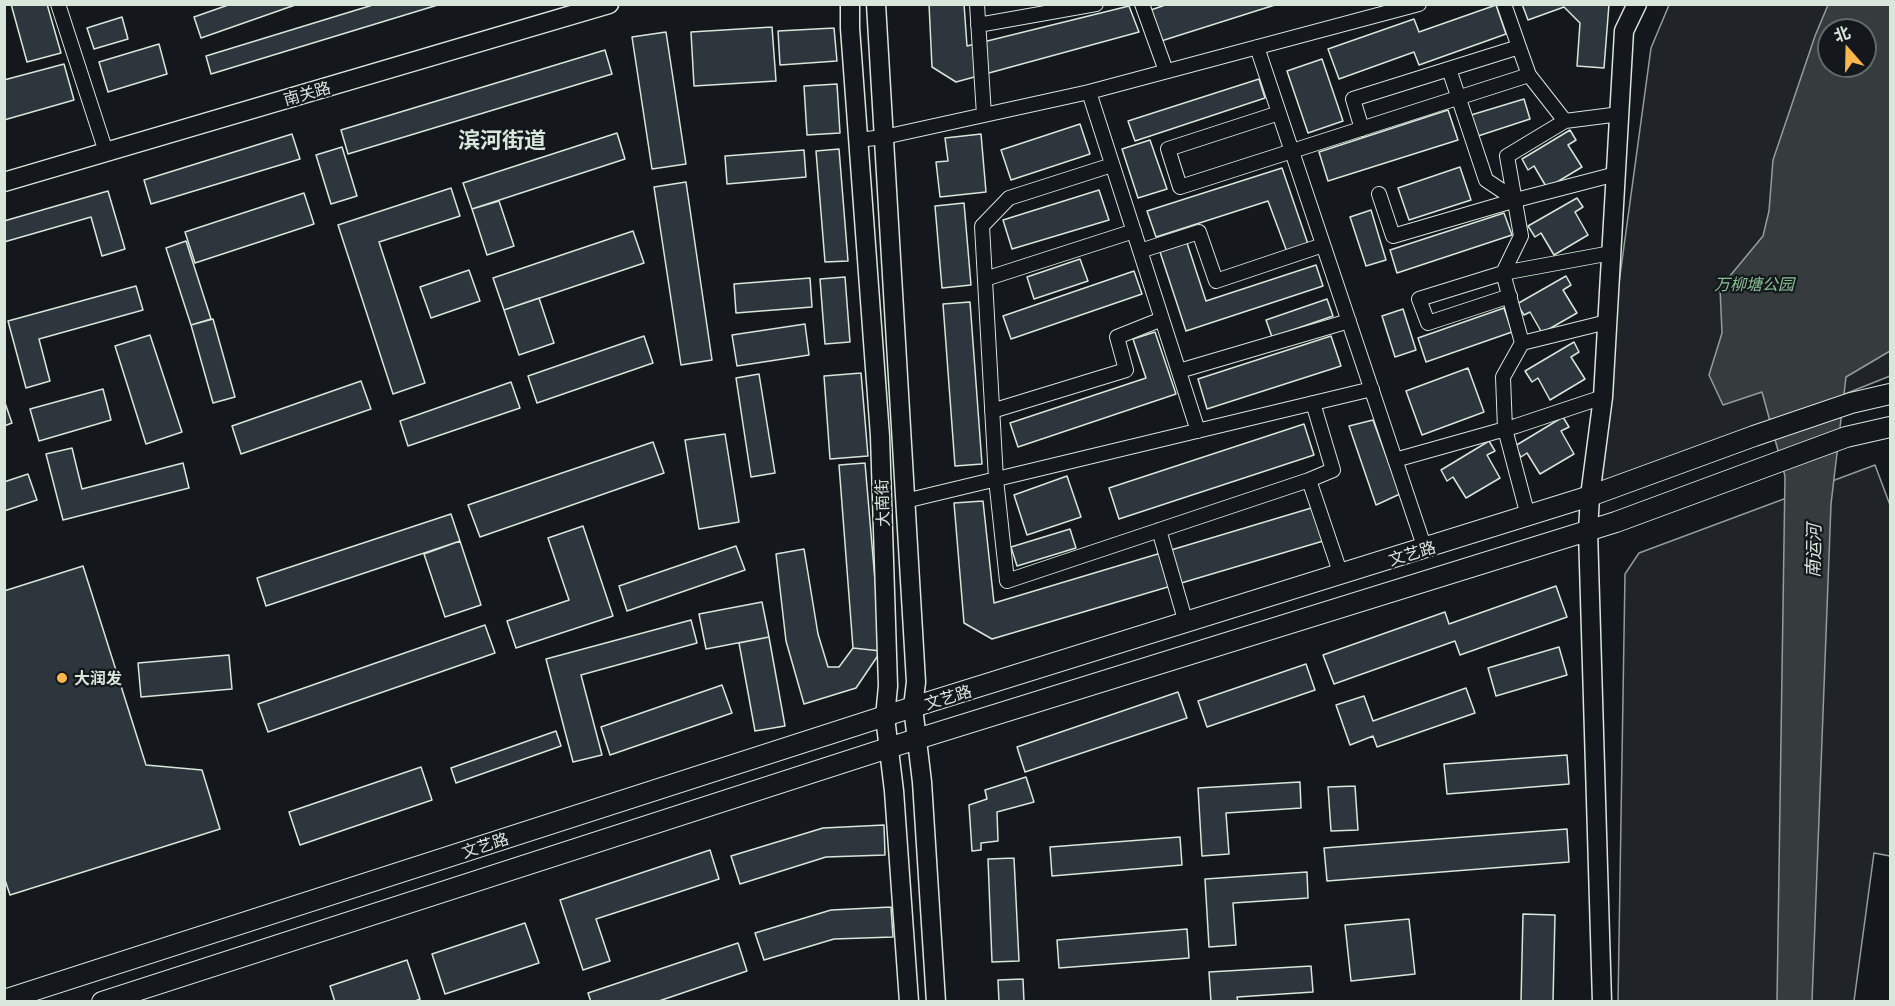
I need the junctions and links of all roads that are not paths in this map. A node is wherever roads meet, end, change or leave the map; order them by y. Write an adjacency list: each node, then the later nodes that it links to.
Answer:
1 (58, 4): 26 (street)
2 (609, 4): 26 (street, 南关路)
3 (850, 4): 25 (street, 大南街)
4 (876, 4): 24 (street, 大南街)
5 (977, 4): 11 (street)
6 (1096, 4): 11 (street)
7 (1142, 4): 15 (street)
8 (1504, 4): 13 (street)
9 (1637, 4): 20 (street)
10 (1416, 5): 12 (street)
11 (978, 25): 21 (street)
12 (1257, 47): 15 (street); 19 (street)
13 (1520, 47): 14 (street); 16 (street)
14 (1449, 69): 18 (street); 23 (street)
15 (1166, 71): 17 (street)
16 (1530, 75): 18 (street); 22 (street)
17 (1089, 92): 21 (street); 28 (street)
18 (1458, 98): 23 (street); 32 (street)
19 (1280, 113): 27 (street); 27 (street)
20 (1620, 114): 22 (street); 29 (street)
21 (984, 115): 24 (street)
22 (1566, 121): 32 (street)
23 (1362, 129): 27 (street)
24 (884, 137): 25 (street); 57 (street, 大南街)
25 (858, 140): 65 (street, 大南街)
26 (106, 152): 30 (street, 南关路)
27 (1292, 152): 34 (street)
28 (1112, 165): 33 (street); 38 (street)
29 (1616, 174): 32 (street); 36 (street)
30 (4, 182)
31 (1378, 194): 32 (street)
32 (1516, 200): 37 (street)
33 (1134, 231): 35 (street); 38 (street)
34 (1323, 245): 35 (street); 41 (street)
35 (1140, 251): 40 (street)
36 (1611, 253): 37 (street); 42 (street)
37 (1503, 273): 39 (street); 39 (street)
38 (985, 279): 49 (street)
39 (1510, 296): 43 (street)
40 (1162, 319): 44 (street); 49 (street)
41 (1349, 321): 44 (street); 45 (street)
42 (1607, 322): 43 (street); 47 (street)
43 (1522, 343): 51 (street)
44 (1179, 371): 52 (street)
45 (1372, 389): 48 (street); 53 (street)
46 (1890, 394): 56 (main road, 文艺路)
47 (1603, 397): 51 (street); 56 (street)
48 (1313, 403): 52 (street); 55 (street)
49 (992, 411): 54 (street)
50 (1890, 427): 60 (main road, 文艺路)
51 (1505, 429): 53 (street); 58 (street)
52 (1198, 431): 54 (street)
53 (1395, 460): 61 (street)
54 (996, 479): 57 (street); 59 (street)
55 (1309, 480): 59 (street); 62 (street)
56 (1590, 496): 58 (main road, 文艺路); 60 (street)
57 (905, 501): 64 (street, 大南街)
58 (1528, 516): 61 (main road, 文艺路)
59 (1159, 530): 63 (street)
60 (1588, 531): 66 (main road, 文艺路); 72 (street)
61 (1425, 549): 62 (main road, 文艺路)
62 (1341, 575): 63 (main road, 文艺路)
63 (1186, 622): 64 (main road, 文艺路)
64 (913, 707): 65 (main road, 文艺路); 66 (street, 大南街)
65 (885, 717): 67 (street, 大南街); 68 (main road, 文艺路)
66 (917, 740): 67 (main road, 文艺路); 71 (street, 大南街)
67 (888, 748): 69 (main road, 文艺路); 70 (street, 大南街)
68 (4, 1000)
69 (102, 1002)
70 (909, 1002)
71 (936, 1002)
72 (1602, 1002)

